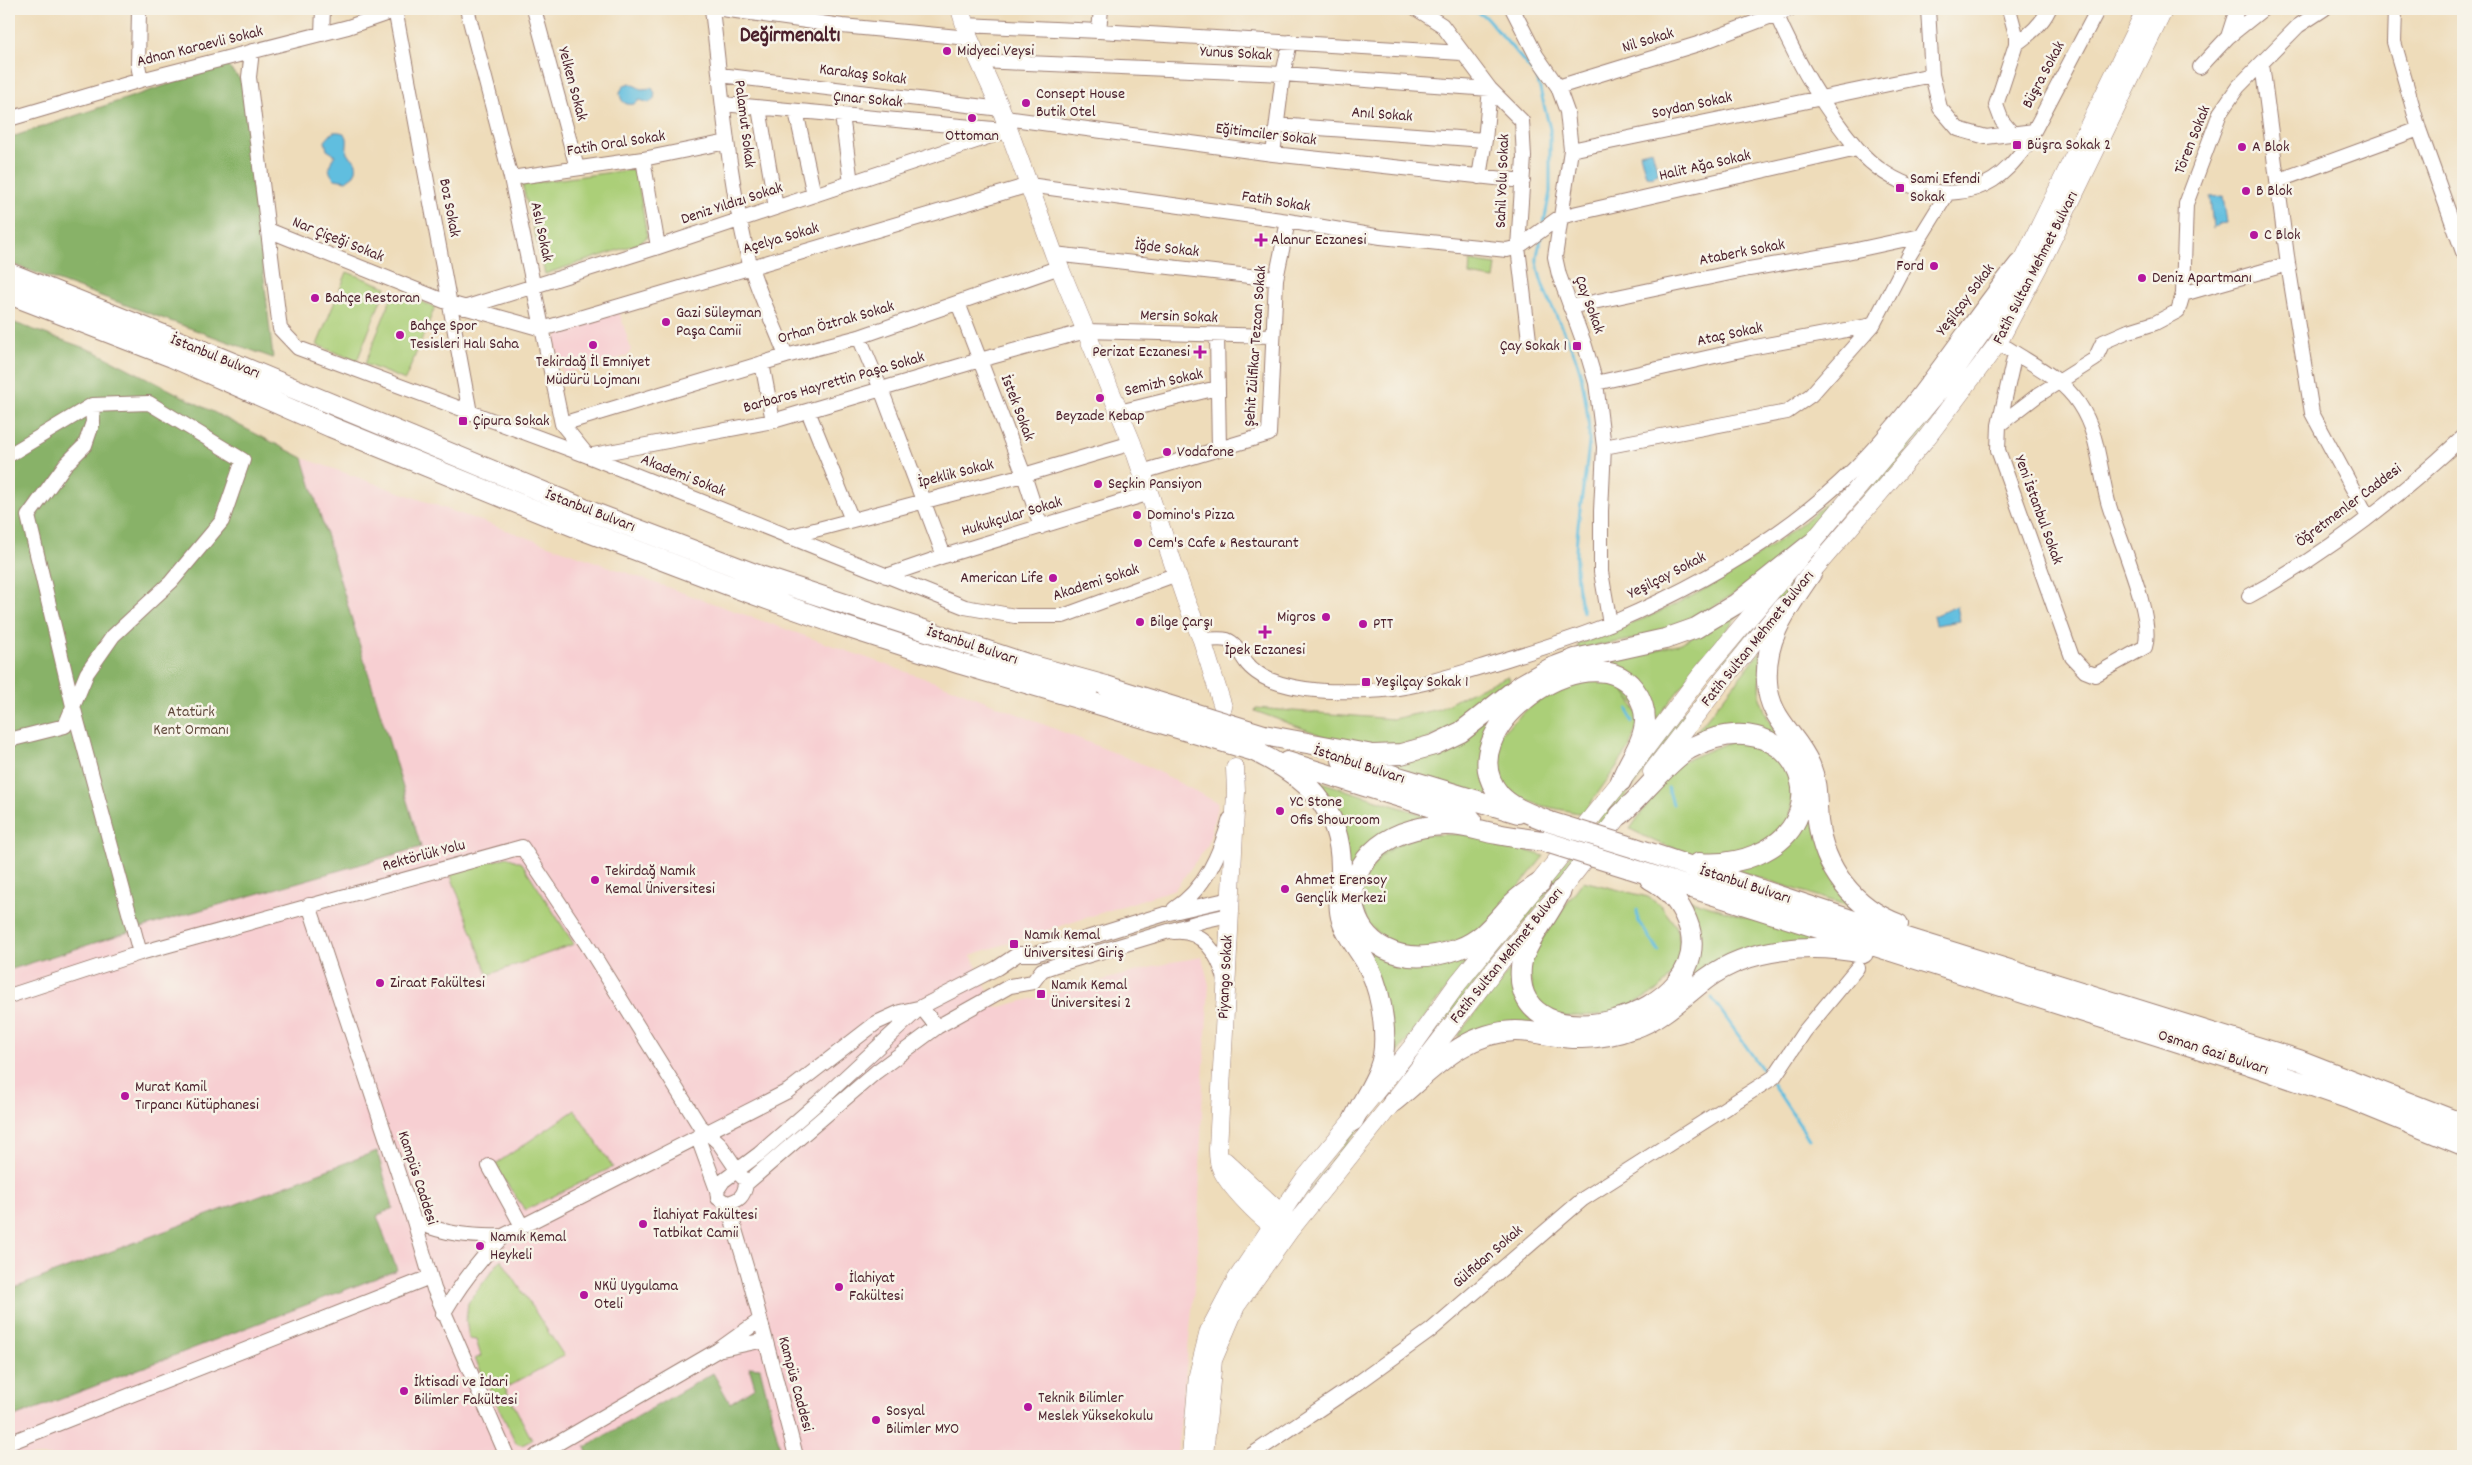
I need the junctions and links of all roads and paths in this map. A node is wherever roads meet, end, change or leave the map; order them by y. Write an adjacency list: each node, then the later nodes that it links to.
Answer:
1 (139, 9): 39 (street)
2 (324, 9): 25 (street)
3 (396, 9): 25 (street, Adnan Karaevli Sokak); 86 (street, Boz Sokak)
4 (467, 9): 61 (street, Aslı Sokak)
5 (534, 9): 59 (street, Yelken Sokak)
6 (712, 9): 36 (street, Palamut Sokak)
7 (722, 9): 23 (street)
8 (1100, 9): 24 (street)
9 (1417, 9): 30 (street, Sahil Yolu Sokak)
10 (1790, 9): 22 (street, Nil Sokak)
11 (1928, 9): 37 (street)
12 (2009, 9): 28 (street)
13 (2049, 9): 28 (street)
14 (2098, 9): 51 (street, Büşra Sokak)
15 (2146, 9): 74 (main road, Fatih Sultan Mehmet Bulvarı)
16 (2164, 9): 97 (main road, Fatih Sultan Mehmet Bulvarı)
17 (2237, 9): 26 (street)
18 (2263, 9): 26 (street)
19 (2324, 9): 33 (street, Tören Sokak)
20 (2395, 9): 50 (street)
21 (1515, 10): 40 (street, Çay Sokak)
22 (1775, 12): 40 (street, Nil Sokak); 42 (street)
23 (965, 24): 24 (street); 32 (main road)
24 (1099, 31): 27 (street)
25 (322, 34): 29 (street, Adnan Karaevli Sokak)
26 (2228, 37): 34 (street)
27 (1290, 42): 30 (street); 35 (street)
28 (2016, 44): 52 (street)
29 (252, 51): 31 (street, Adnan Karaevli Sokak); 38 (street)
30 (1462, 53): 41 (street, Sahil Yolu Sokak)
31 (235, 55): 38 (street); 39 (street, Adnan Karaevli Sokak)
32 (980, 61): 35 (street, Yunus Sokak); 48 (main road)
33 (2262, 64): 63 (street); 85 (street, Tören Sokak)
34 (2200, 67)
35 (1283, 74): 41 (street, Yunus Sokak); 49 (street)
36 (720, 75): 43 (street, Palamut Sokak); 48 (street, Karakaş Sokak)
37 (1932, 75): 42 (street, Soydan Sokak); 52 (street)
38 (248, 76): 72 (street, Nar Çiçeği Sokak)
39 (141, 80): 47 (street, Adnan Karaevli Sokak)
40 (1558, 87): 56 (street, Çay Sokak)
41 (1490, 89): 53 (street); 62 (street, Sahil Yolu Sokak)
42 (1820, 98): 55 (street); 56 (street, Soydan Sokak)
43 (723, 104): 44 (street, Çınar Sokak); 54 (street, Palamut Sokak)
44 (759, 108): 45 (street, Çınar Sokak); 68 (street)
45 (796, 111): 46 (street, Çınar Sokak); 67 (street)
46 (842, 115): 48 (street, Çınar Sokak); 64 (street)
47 (9, 119)
48 (1005, 119): 57 (street, Eğitimciler Sokak); 64 (street, Deniz Yıldızı Sokak); 65 (main road)
49 (1277, 125): 53 (street, Anıl Sokak); 57 (street)
50 (2419, 128): 63 (street); 77 (street)
51 (2034, 131): 52 (street); 66 (street)
52 (2012, 134)
53 (1485, 140): 60 (street)
54 (727, 142): 58 (street, Fatih Oral Sokak); 70 (street, Palamut Sokak)
55 (1857, 149): 66 (street); 69 (street, Halit Ağa Sokak)
56 (1571, 150): 69 (street, Çay Sokak)
57 (1273, 154): 60 (street, Eğitimciler Sokak)
58 (643, 159): 59 (street, Fatih Oral Sokak); 75 (street)
59 (577, 168): 61 (street, Fatih Oral Sokak)
60 (1479, 177): 62 (street, Eğitimciler Sokak)
61 (511, 178): 83 (street, Aslı Sokak)
62 (1523, 181): 76 (street, Sahil Yolu Sokak)
63 (2277, 181): 79 (street)
64 (851, 183): 67 (street, Deniz Yıldızı Sokak)
65 (1030, 185): 71 (street, Fatih Sokak); 78 (main road); 80 (street, Açelya Sokak)
66 (1947, 194): 73 (street)
67 (814, 195): 68 (street, Deniz Yıldızı Sokak)
68 (776, 208): 70 (street, Deniz Yıldızı Sokak)
69 (1560, 217): 76 (street); 88 (street, Çay Sokak)
70 (740, 220): 75 (street, Deniz Yıldızı Sokak); 80 (street, Palamut Sokak)
71 (1288, 221): 76 (street, Fatih Sokak); 82 (street, Şehit Zülfikar Tezcan Sokak)
72 (268, 230): 86 (street, Nar Çiçeği Sokak); 109 (street, Akademi Sokak)
73 (1921, 236): 88 (street, Ataberk Sokak); 90 (street)
74 (2034, 240): 127 (main road, Fatih Sultan Mehmet Bulvarı); 133 (street, Yeşilçay Sokak)
75 (658, 247): 83 (street, Deniz Yıldızı Sokak)
76 (1518, 247): 96 (street, Sahil Yolu Sokak)
77 (2463, 252)
78 (1057, 261): 82 (street, İğde Sokak); 87 (street, Orhan Öztrak Sokak); 92 (main road)
79 (2288, 264): 85 (street); 123 (street)
80 (751, 266): 91 (street, Açelya Sokak); 99 (street, Palamut Sokak)
81 (9, 273): 138 (highway, İstanbul Bulvarı, bridge)
82 (1276, 279): 94 (street, Şehit Zülfikar Tezcan Sokak)
83 (535, 285): 89 (street, Deniz Yıldızı Sokak); 91 (street, Aslı Sokak)
84 (9, 294): 138 (highway, İstanbul Bulvarı, bridge)
85 (2183, 294): 102 (street)
86 (449, 303): 89 (street, Nar Çiçeği Sokak); 109 (street, Boz Sokak)
87 (958, 304): 95 (street, Orhan Öztrak Sokak); 100 (street, İstek Sokak)
88 (1570, 307): 103 (street, Çay Sokak)
89 (464, 308): 91 (street, Nar Çiçeği Sokak)
90 (1873, 325): 103 (street, Ataç Sokak); 115 (street)
91 (542, 329): 111 (street, Aslı Sokak)
92 (1086, 331): 93 (street, Mersin Sokak); 100 (street, Barbaros Hayrettin Paşa Sokak); 108 (main road)
93 (1218, 335): 94 (street, Mersin Sokak); 104 (street)
94 (1272, 336): 116 (street, Şehit Zülfikar Tezcan Sokak)
95 (859, 337): 99 (street, Orhan Öztrak Sokak); 105 (street)
96 (1530, 340)
97 (1998, 343): 98 (street); 129 (main road, Fatih Sultan Mehmet Bulvarı)
98 (2015, 353): 102 (street); 112 (street, Yeni İstanbul Sokak)
99 (786, 356): 101 (street, Orhan Öztrak Sokak)
100 (980, 360): 105 (street, Barbaros Hayrettin Paşa Sokak); 120 (street, İstek Sokak)
101 (762, 363): 110 (street); 111 (street, Orhan Öztrak Sokak)
102 (2060, 380): 112 (street); 112 (street, Yeni İstanbul Sokak)
103 (1596, 383): 115 (street, Çay Sokak)
104 (1217, 388): 108 (street, Semizh Sokak); 116 (street)
105 (881, 389): 107 (street, Barbaros Hayrettin Paşa Sokak); 122 (street)
106 (92, 405): 117 (street); 135 (street); 135 (street)
107 (808, 411): 110 (street, Barbaros Hayrettin Paşa Sokak); 124 (street)
108 (1119, 412): 114 (main road)
109 (470, 413): 118 (street, Akademi Sokak)
110 (773, 421): 118 (street, Barbaros Hayrettin Paşa Sokak)
111 (562, 424): 118 (street, Aslı Sokak)
112 (1999, 425)
113 (2463, 437): 123 (street, Öğretmenler Caddesi)
114 (1132, 443): 119 (main road); 120 (street, İpeklik Sokak)
115 (1604, 447): 133 (street, Çay Sokak)
116 (1219, 449): 119 (street, Şehit Zülfikar Tezcan Sokak)
117 (9, 455)
118 (588, 456): 126 (street, Akademi Sokak)
119 (1142, 472): 121 (main road)
120 (1024, 475): 122 (street, İpeklik Sokak); 125 (street, İstek Sokak)
121 (1150, 493): 125 (street, Hukukçular Sokak); 130 (main road)
122 (923, 500): 124 (street, İpeklik Sokak); 128 (street)
123 (2368, 517): 132 (street, Öğretmenler Caddesi)
124 (852, 520): 126 (street, İpeklik Sokak)
125 (1041, 527): 128 (street, Hukukçular Sokak)
126 (788, 536): 131 (street, Akademi Sokak)
127 (1812, 544): 138 (highway); 140 (main road, Fatih Sultan Mehmet Bulvarı)
128 (944, 556): 131 (street, Hukukçular Sokak)
129 (1812, 572): 142 (main road, Fatih Sultan Mehmet Bulvarı); 154 (highway)
130 (1177, 574): 131 (street, Akademi Sokak); 134 (main road)
131 (886, 576)
132 (2249, 596)
133 (1610, 624): 134 (street, Yeşilçay Sokak)
134 (1202, 640): 136 (main road)
135 (73, 706): 137 (street); 153 (street)
136 (1223, 707)
137 (9, 740)
138 (1259, 743): 143 (highway, İstanbul Bulvarı); 144 (highway, İstanbul Bulvarı); 166 (highway)
139 (1235, 768): 141 (main road, Piyango Sokak)
140 (1621, 781): 143 (highway); 147 (main road, Fatih Sultan Mehmet Bulvarı)
141 (1235, 804): 150 (main road, Piyango Sokak); 151 (street)
142 (1620, 815): 145 (highway); 148 (main road, Fatih Sultan Mehmet Bulvarı)
143 (1550, 822): 145 (highway, İstanbul Bulvarı, bridge)
144 (1543, 841): 146 (highway, İstanbul Bulvarı, bridge); 147 (highway)
145 (1635, 848): 154 (highway, İstanbul Bulvarı)
146 (1628, 868): 148 (highway); 159 (highway, İstanbul Bulvarı)
147 (1540, 883): 166 (main road, Fatih Sultan Mehmet Bulvarı)
148 (1561, 890): 165 (main road, Fatih Sultan Mehmet Bulvarı)
149 (308, 905): 153 (street, Rektörlük Yolu); 168 (street, Rektörlük Yolu); 176 (street, Kampüs Caddesi)
150 (1230, 907): 151 (street); 152 (street); 160 (main road, Piyango Sokak)
151 (1165, 914): 155 (street)
152 (1161, 934): 158 (street); 160 (street)
153 (140, 953): 162 (street, Rektörlük Yolu)
154 (1958, 953): 167 (highway, Osman Gazi Bulvarı)
155 (1035, 954): 156 (street); 158 (street)
156 (1010, 960): 161 (street); 163 (street)
157 (1857, 968): 191 (street, Gülfidan Sokak)
158 (1042, 970): 161 (street)
159 (1958, 973): 165 (highway); 169 (highway, Osman Gazi Bulvarı)
160 (1226, 980): 175 (main road, Piyango Sokak)
161 (1018, 984): 164 (street)
162 (9, 996)
163 (921, 1007): 164 (street); 168 (street); 171 (street)
164 (937, 1027): 172 (street)
165 (1393, 1102): 178 (main road, Fatih Sultan Mehmet Bulvarı)
166 (1353, 1121): 175 (main road, Fatih Sultan Mehmet Bulvarı)
167 (2463, 1124)
168 (702, 1136): 171 (street); 173 (street); 177 (street)
169 (2463, 1145)
170 (489, 1166): 177 (street)
171 (738, 1170): 172 (street); 173 (street)
172 (746, 1184): 174 (street)
173 (718, 1190): 174 (street)
174 (727, 1203): 182 (street, Kampüs Caddesi)
175 (1276, 1219): 178 (main road); 189 (main road, Fatih Sultan Mehmet Bulvarı)
176 (414, 1221): 179 (street); 180 (street, Kampüs Caddesi)
177 (522, 1226): 179 (street)
178 (1290, 1230): 190 (main road, Fatih Sultan Mehmet Bulvarı)
179 (503, 1236): 181 (street)
180 (430, 1277): 181 (street, Kampüs Caddesi); 185 (street)
181 (444, 1314): 186 (street, Kampüs Caddesi)
182 (760, 1320): 183 (street, Kampüs Caddesi); 184 (street)
183 (765, 1340): 184 (street); 188 (street, Kampüs Caddesi)
184 (718, 1350): 187 (street)
185 (9, 1443)
186 (507, 1456)
187 (536, 1456)
188 (796, 1456)
189 (1191, 1456)
190 (1204, 1456)
191 (1250, 1456)

